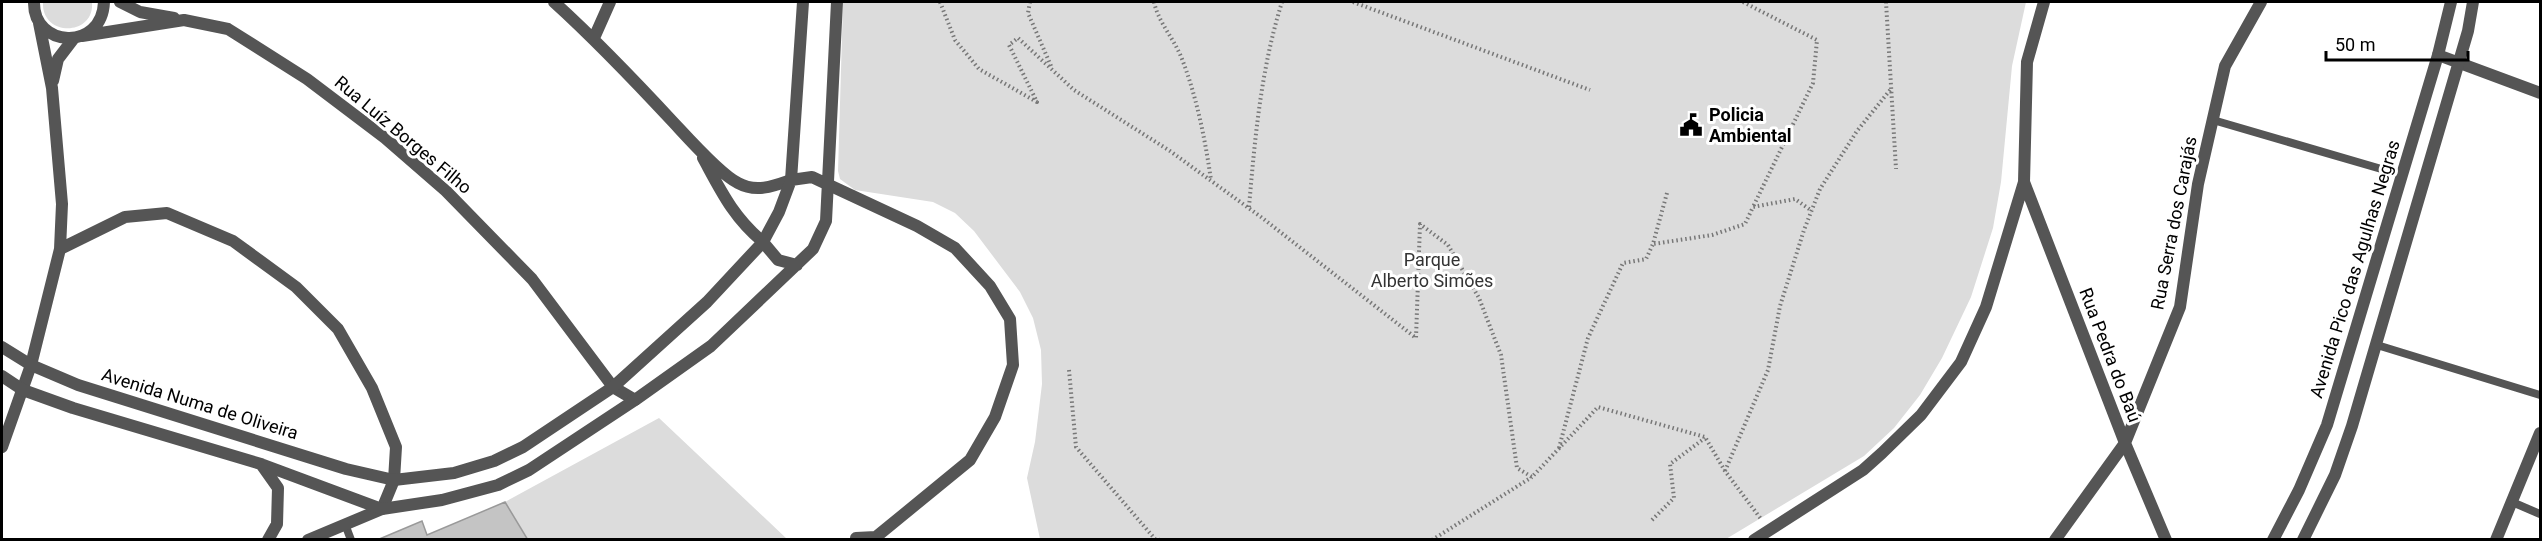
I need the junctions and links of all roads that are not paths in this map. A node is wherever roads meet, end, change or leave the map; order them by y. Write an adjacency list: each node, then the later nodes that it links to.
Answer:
1 (34, 2): 13 (street)
2 (104, 2): 14 (street)
3 (120, 2): 12 (street)
4 (554, 2): 15 (street)
5 (610, 2): 15 (street)
6 (803, 2): 23 (street)
7 (837, 2): 25 (street)
8 (2044, 2): 24 (street)
9 (2261, 2): 20 (street, Rua Serra dos Carajás)
10 (2451, 2): 16 (street, Avenida Pico das Agulhas Negras)
11 (2473, 2): 17 (street)
12 (184, 20): 14 (street, Rua Luíz Borges Filho); 33 (street, Rua Luíz Borges Filho)
13 (39, 23): 14 (street); 18 (street)
14 (78, 37): 18 (street)
15 (594, 38): 21 (street)
16 (2438, 55): 17 (street); 22 (street, Avenida Pico das Agulhas Negras)
17 (2459, 61): 19 (street); 29 (street)
18 (52, 88): 27 (street)
19 (2541, 93)
20 (2213, 120): 22 (lane); 38 (street, Rua Serra dos Carajás)
21 (698, 148): 23 (street); 26 (street)
22 (2402, 175): 53 (street, Avenida Pico das Agulhas Negras)
23 (791, 180): 25 (street); 26 (street)
24 (2024, 182): 38 (street, Rua Pedra do Baú); 50 (street)
25 (829, 185): 28 (street); 46 (street)
26 (763, 242): 28 (street); 33 (street)
27 (60, 249): 31 (street); 41 (street)
28 (797, 265): 36 (street)
29 (2377, 345): 35 (lane); 54 (street)
30 (2, 347): 31 (street, Avenida Numa de Oliveira)
31 (31, 365): 34 (street); 41 (street, Avenida Numa de Oliveira)
32 (2, 376): 34 (street)
33 (613, 387): 36 (street, Rua Luíz Borges Filho); 41 (street)
34 (23, 390): 39 (street); 40 (street)
35 (2541, 395)
36 (635, 400): 43 (street)
37 (2541, 433): 42 (street)
38 (2125, 443): 51 (street, Rua Serra dos Carajás); 52 (street, Rua Pedra do Baú)
39 (2, 447)
40 (261, 464): 43 (street); 47 (street)
41 (394, 480): 43 (street)
42 (2512, 502): 44 (lane); 55 (street)
43 (382, 509): 45 (street)
44 (2541, 514)
45 (345, 524): 48 (street); 49 (lane)
46 (856, 538)
47 (268, 540)
48 (308, 540)
49 (351, 540)
50 (1754, 540)
51 (2055, 540)
52 (2166, 540)
53 (2273, 540)
54 (2302, 540)
55 (2496, 540)

